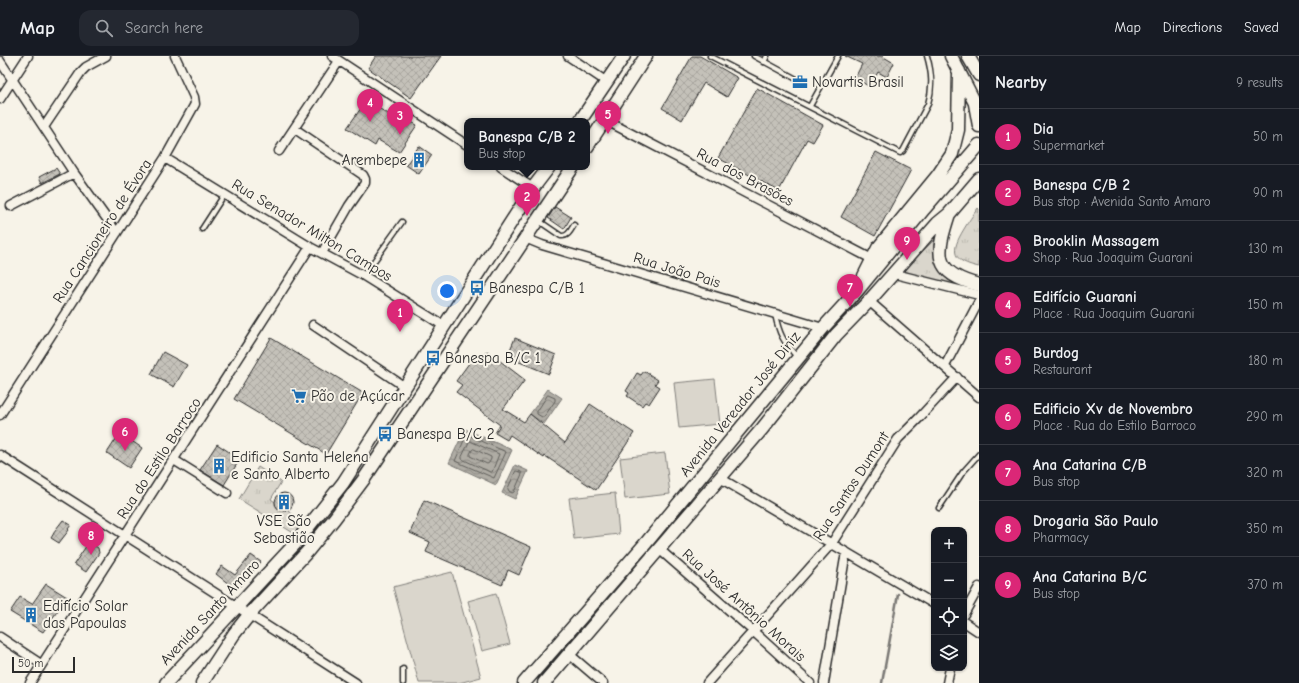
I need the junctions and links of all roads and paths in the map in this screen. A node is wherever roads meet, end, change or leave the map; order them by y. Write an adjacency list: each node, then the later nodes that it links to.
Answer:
1 (28, 56): 19 (street)
2 (106, 56): 28 (street)
3 (175, 56): 34 (street, Rua Cancioneiro de Évora)
4 (568, 56): 20 (street)
5 (624, 56): 20 (main road)
6 (646, 56): 26 (main road)
7 (710, 56): 23 (lane)
8 (754, 56): 16 (lane)
9 (767, 56): 16 (lane)
10 (838, 56): 23 (lane)
11 (927, 56): 23 (lane)
12 (951, 56): 17 (main road)
13 (968, 56): 18 (main road)
14 (335, 58): 29 (street); 31 (street)
15 (0, 60): 19 (street)
16 (764, 62): 21 (lane)
17 (959, 71): 24 (main road); 52 (main road)
18 (979, 75)
19 (12, 79): 22 (street); 28 (street)
20 (607, 82): 25 (main road)
21 (802, 82)
22 (0, 99)
23 (810, 106)
24 (977, 107): 27 (main road)
25 (582, 118)
26 (605, 120): 30 (main road); 52 (street, Rua dos Brasões)
27 (979, 126)
28 (44, 128): 38 (street)
29 (295, 129): 33 (street); 51 (street)
30 (590, 142)
31 (464, 143)
32 (979, 145): 56 (main road, Avenida Vereador José Diniz)
33 (279, 152)
34 (165, 158): 41 (street, Rua Senador Milton Campos); 48 (street, Rua Cancioneiro de Évora)
35 (506, 170): 40 (street)
36 (547, 170): 40 (main road, Avenida Santo Amaro)
37 (571, 170): 44 (main road, Avenida Santo Amaro)
38 (74, 173): 42 (street); 48 (street)
39 (979, 179): 43 (main road)
40 (533, 188): 62 (main road, Avenida Santo Amaro)
41 (224, 195): 47 (lane); 50 (street, Rua Senador Milton Campos)
42 (11, 206)
43 (949, 214): 53 (main road, Avenida Vereador José Diniz); 55 (main road)
44 (537, 220): 46 (lane); 49 (main road, Avenida Santo Amaro)
45 (402, 222): 54 (lane)
46 (574, 225)
47 (202, 229)
48 (117, 233): 69 (street, Rua Cancioneiro de Évora)
49 (525, 238): 60 (street, Rua João Pais); 84 (main road, Avenida Santo Amaro)
50 (310, 247): 51 (street, Rua Senador Milton Campos); 72 (street, Rua do Estilo Barroco)
51 (322, 253): 54 (street, Rua Senador Milton Campos)
52 (872, 259): 56 (main road)
53 (894, 274): 57 (street); 58 (main road, Avenida Vereador José Diniz)
54 (364, 276): 62 (street, Rua Senador Milton Campos)
55 (979, 285)
56 (857, 291): 63 (main road, Avenida Vereador José Diniz)
57 (979, 295)
58 (870, 301): 65 (street); 73 (main road, Avenida Vereador José Diniz)
59 (979, 301): 65 (street)
60 (775, 314): 63 (street, Rua João Pais); 64 (lane)
61 (313, 324): 67 (street)
62 (444, 326): 67 (main road, Avenida Santo Amaro)
63 (822, 328): 64 (main road, Avenida Vereador José Diniz)
64 (798, 359): 98 (main road, Avenida Vereador José Diniz)
65 (944, 366): 66 (street)
66 (956, 377): 68 (street); 77 (street, Rua Santos Dumont)
67 (405, 387): 82 (main road, Avenida Santo Amaro)
68 (979, 397)
69 (0, 415)
70 (979, 454): 75 (lane)
71 (0, 455): 76 (street)
72 (174, 460): 74 (street); 76 (street, Rua do Estilo Barroco)
73 (720, 478): 77 (street); 78 (main road, Avenida Vereador José Diniz)
74 (227, 493)
75 (939, 508)
76 (126, 535): 82 (street); 90 (street, Rua do Estilo Barroco)
77 (832, 543): 79 (street); 86 (street, Rua Santos Dumont)
78 (659, 549): 86 (street, Rua José Antônio Morais); 89 (main road, Avenida Vereador José Diniz)
79 (846, 552): 81 (street); 103 (street)
80 (979, 587): 83 (street)
81 (931, 602)
82 (236, 606): 84 (street); 94 (main road, Avenida Santo Amaro)
83 (967, 609)
84 (249, 615): 95 (main road, Avenida Santo Amaro); 96 (street)
85 (967, 624): 87 (street)
86 (753, 630): 101 (street, Rua Santos Dumont); 102 (street, Rua José Antônio Morais)
87 (979, 632)
88 (0, 637): 90 (street)
89 (569, 654): 99 (main road, Avenida Vereador José Diniz); 100 (street)
90 (42, 664): 93 (street, Rua do Estilo Barroco)
91 (403, 669): 97 (lane)
92 (949, 671): 104 (street)
93 (30, 683)
94 (166, 683)
95 (202, 683)
96 (356, 683)
97 (403, 683)
98 (524, 683)
99 (544, 683)
100 (603, 683)
101 (707, 683)
102 (810, 683)
103 (824, 683)
104 (947, 683)

